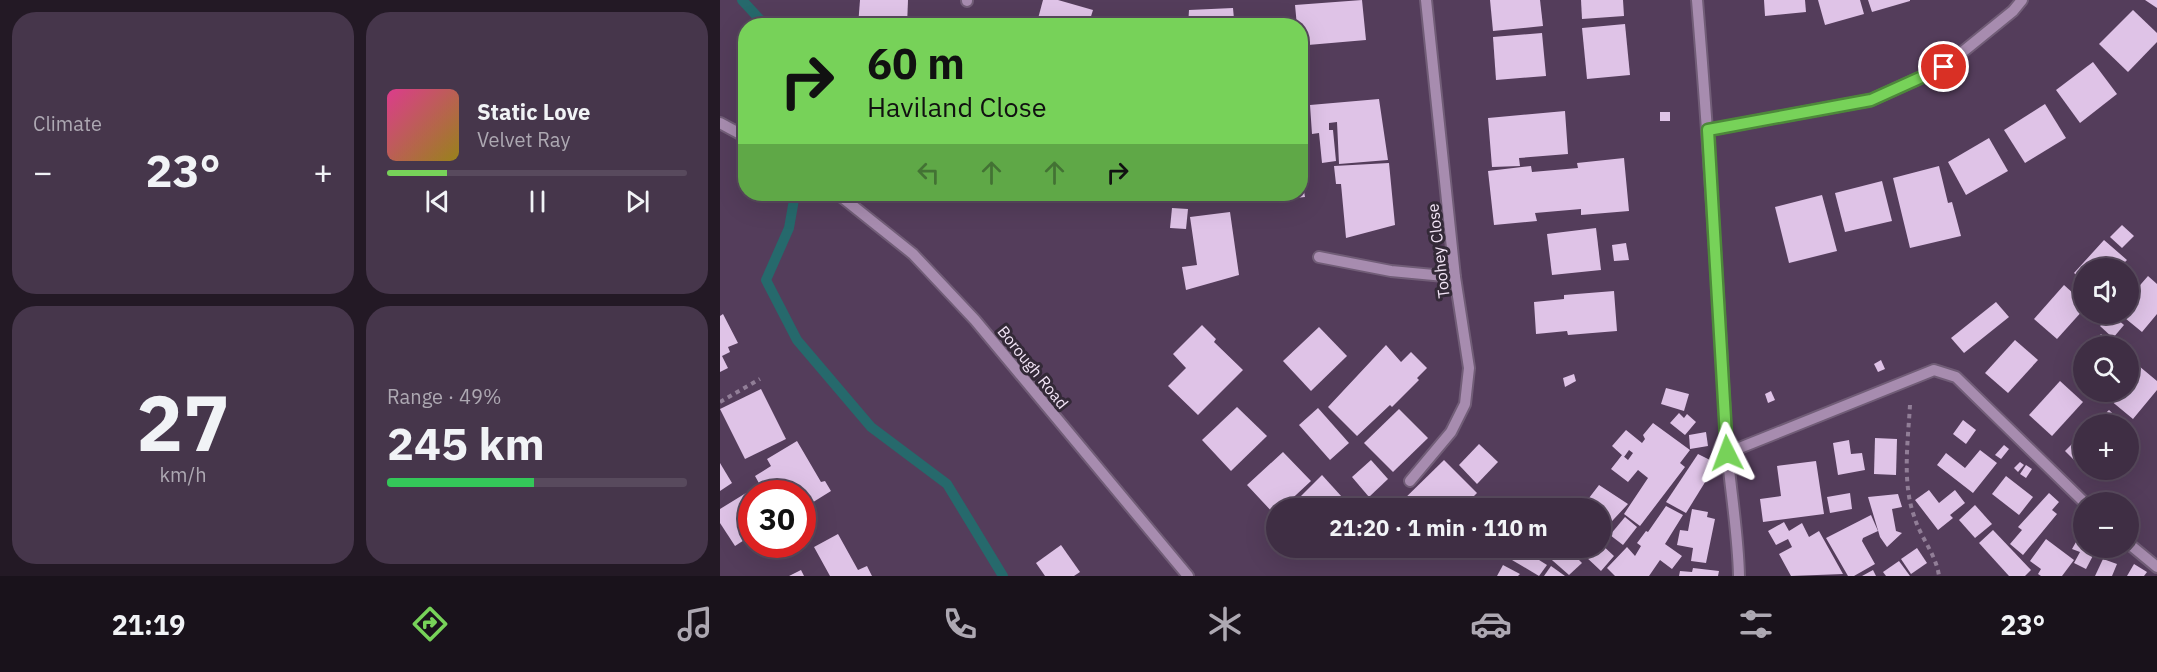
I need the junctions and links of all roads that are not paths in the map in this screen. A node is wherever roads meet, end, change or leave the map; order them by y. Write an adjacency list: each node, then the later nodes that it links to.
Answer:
1 (1426, 0): 9 (street, Toohey Close)
2 (1697, 0): 5 (street)
3 (2022, 0): 5 (street)
4 (720, 123): 6 (street)
5 (1708, 130): 10 (street)
6 (738, 132)
7 (847, 201): 15 (street, Borough Road)
8 (1319, 257): 9 (street)
9 (1455, 277): 11 (street, Toohey Close)
10 (1727, 453): 12 (street); 16 (street)
11 (1410, 481)
12 (2074, 492)
13 (2139, 552): 14 (street)
14 (2157, 567)
15 (1188, 576)
16 (1739, 576)

